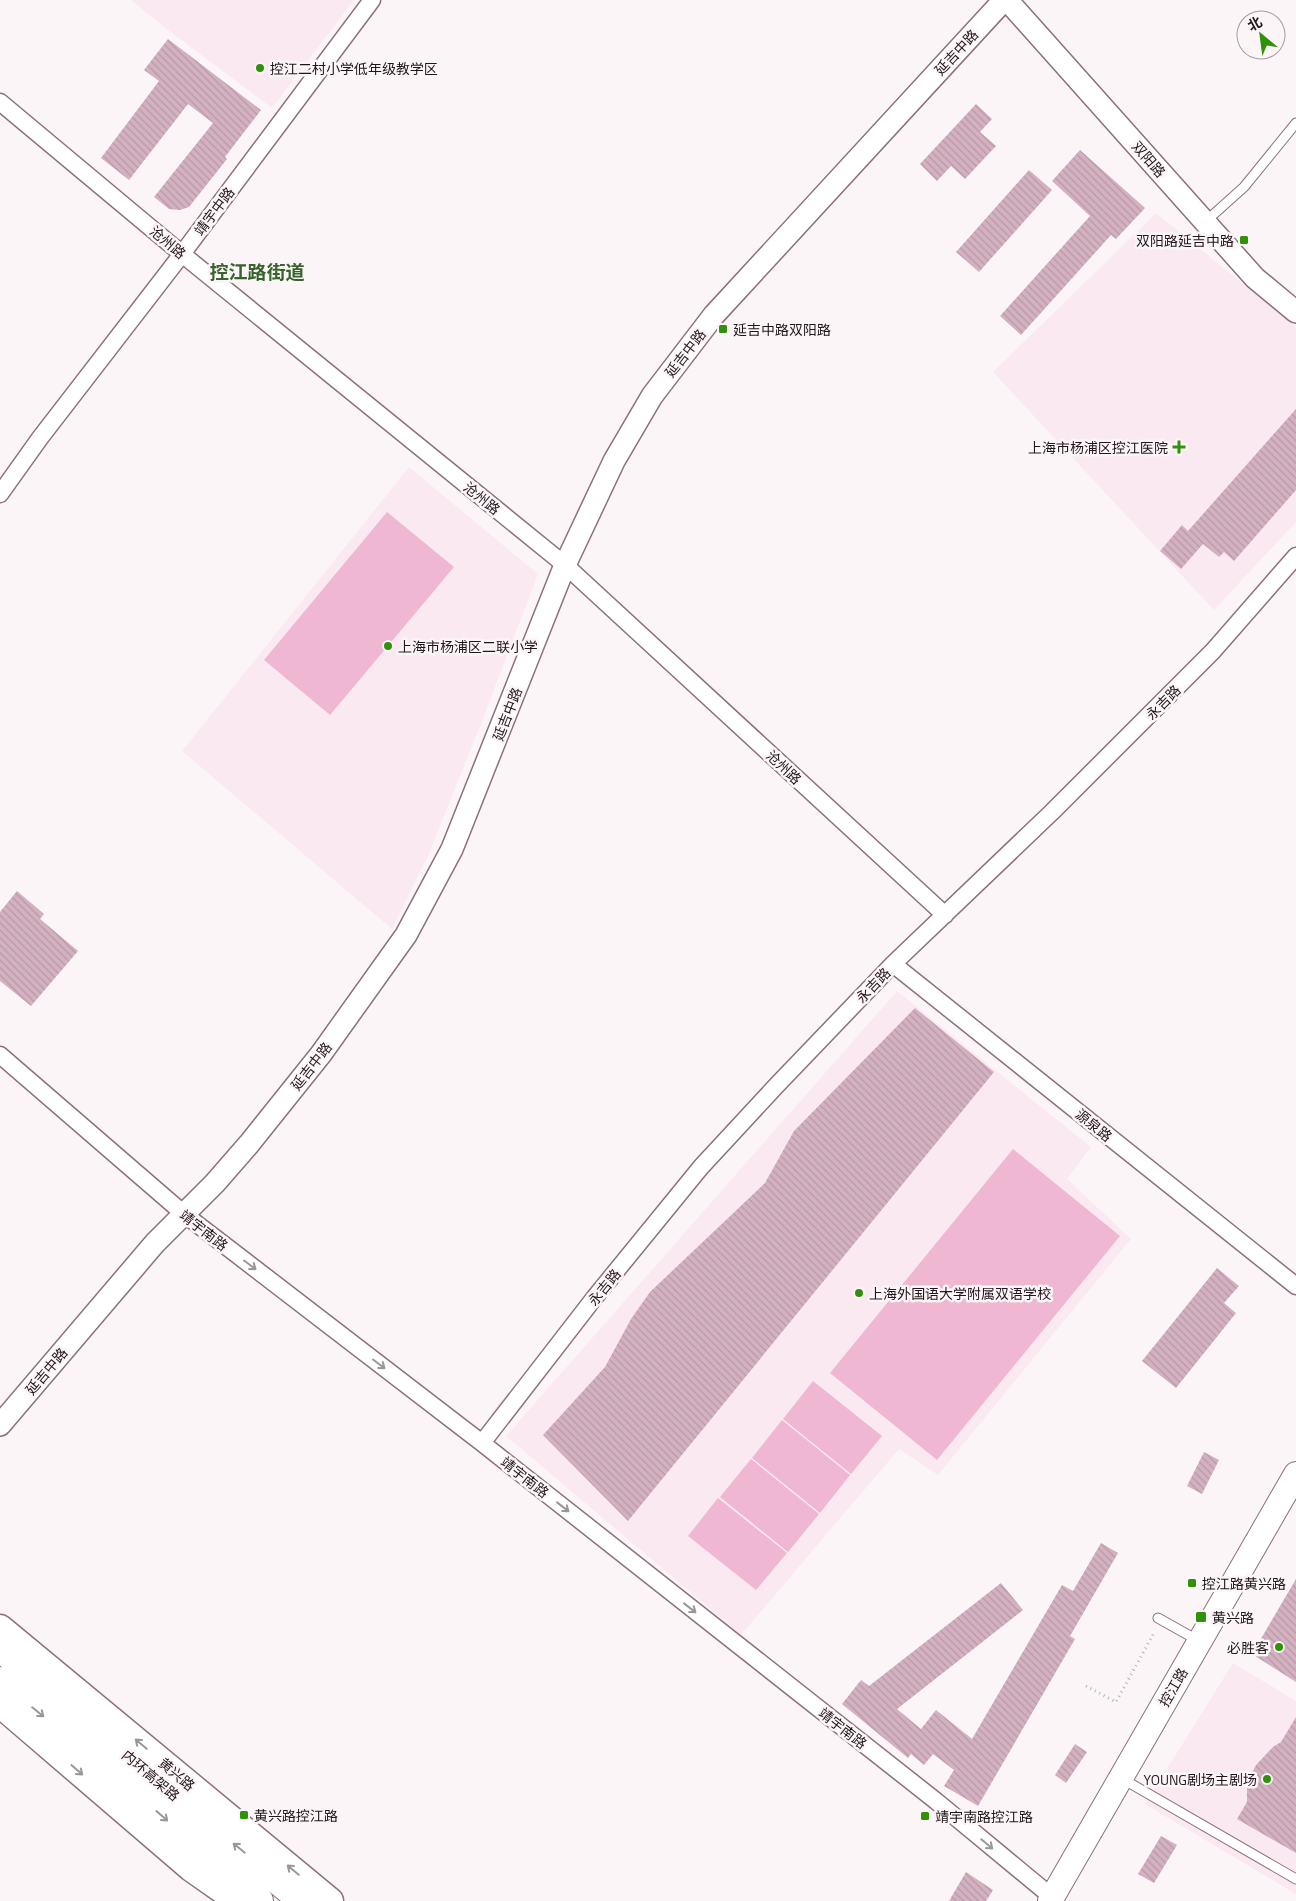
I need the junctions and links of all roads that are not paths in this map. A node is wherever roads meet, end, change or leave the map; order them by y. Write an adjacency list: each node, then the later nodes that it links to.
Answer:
1 (372, 0): 6 (street, 靖宇中路)
2 (1006, 0): 5 (street, 双阳路); 10 (street, 延吉中路)
3 (0, 102): 6 (street, 沧州路)
4 (1296, 123): 5 (lane)
5 (1205, 223): 7 (street, 双阳路)
6 (182, 254): 8 (street, 靖宇中路); 10 (street, 沧州路)
7 (1296, 312)
8 (0, 494)
9 (1296, 556): 11 (street, 永吉路)
10 (565, 565): 11 (street, 沧州路); 14 (street, 延吉中路)
11 (945, 915): 12 (street, 永吉路)
12 (892, 964): 15 (street, 源泉路); 17 (street, 永吉路)
13 (0, 1055): 14 (street, 靖宇南路)
14 (184, 1214): 16 (street, 延吉中路); 17 (street, 靖宇南路, one-way to 17)
15 (1296, 1286)
16 (0, 1425)
17 (482, 1443): 27 (street, 靖宇南路, one-way to 27)
18 (1296, 1474): 21 (main road, 控江路)
19 (1159, 1619): 21 (lane)
20 (0, 1628): 31 (main road, 黄兴路, one-way to 20)
21 (1199, 1642): 25 (main road, 控江路)
22 (0, 1647): 30 (highway, 内环高架路, one-way to 22)
23 (0, 1681): 29 (highway, 内环高架路, one-way to 29)
24 (0, 1704): 28 (main road, one-way to 28)
25 (1121, 1778): 26 (lane); 27 (main road, 控江路)
26 (1296, 1879)
27 (1051, 1899)
28 (238, 1901)
29 (259, 1901)
30 (304, 1901)
31 (330, 1901)

